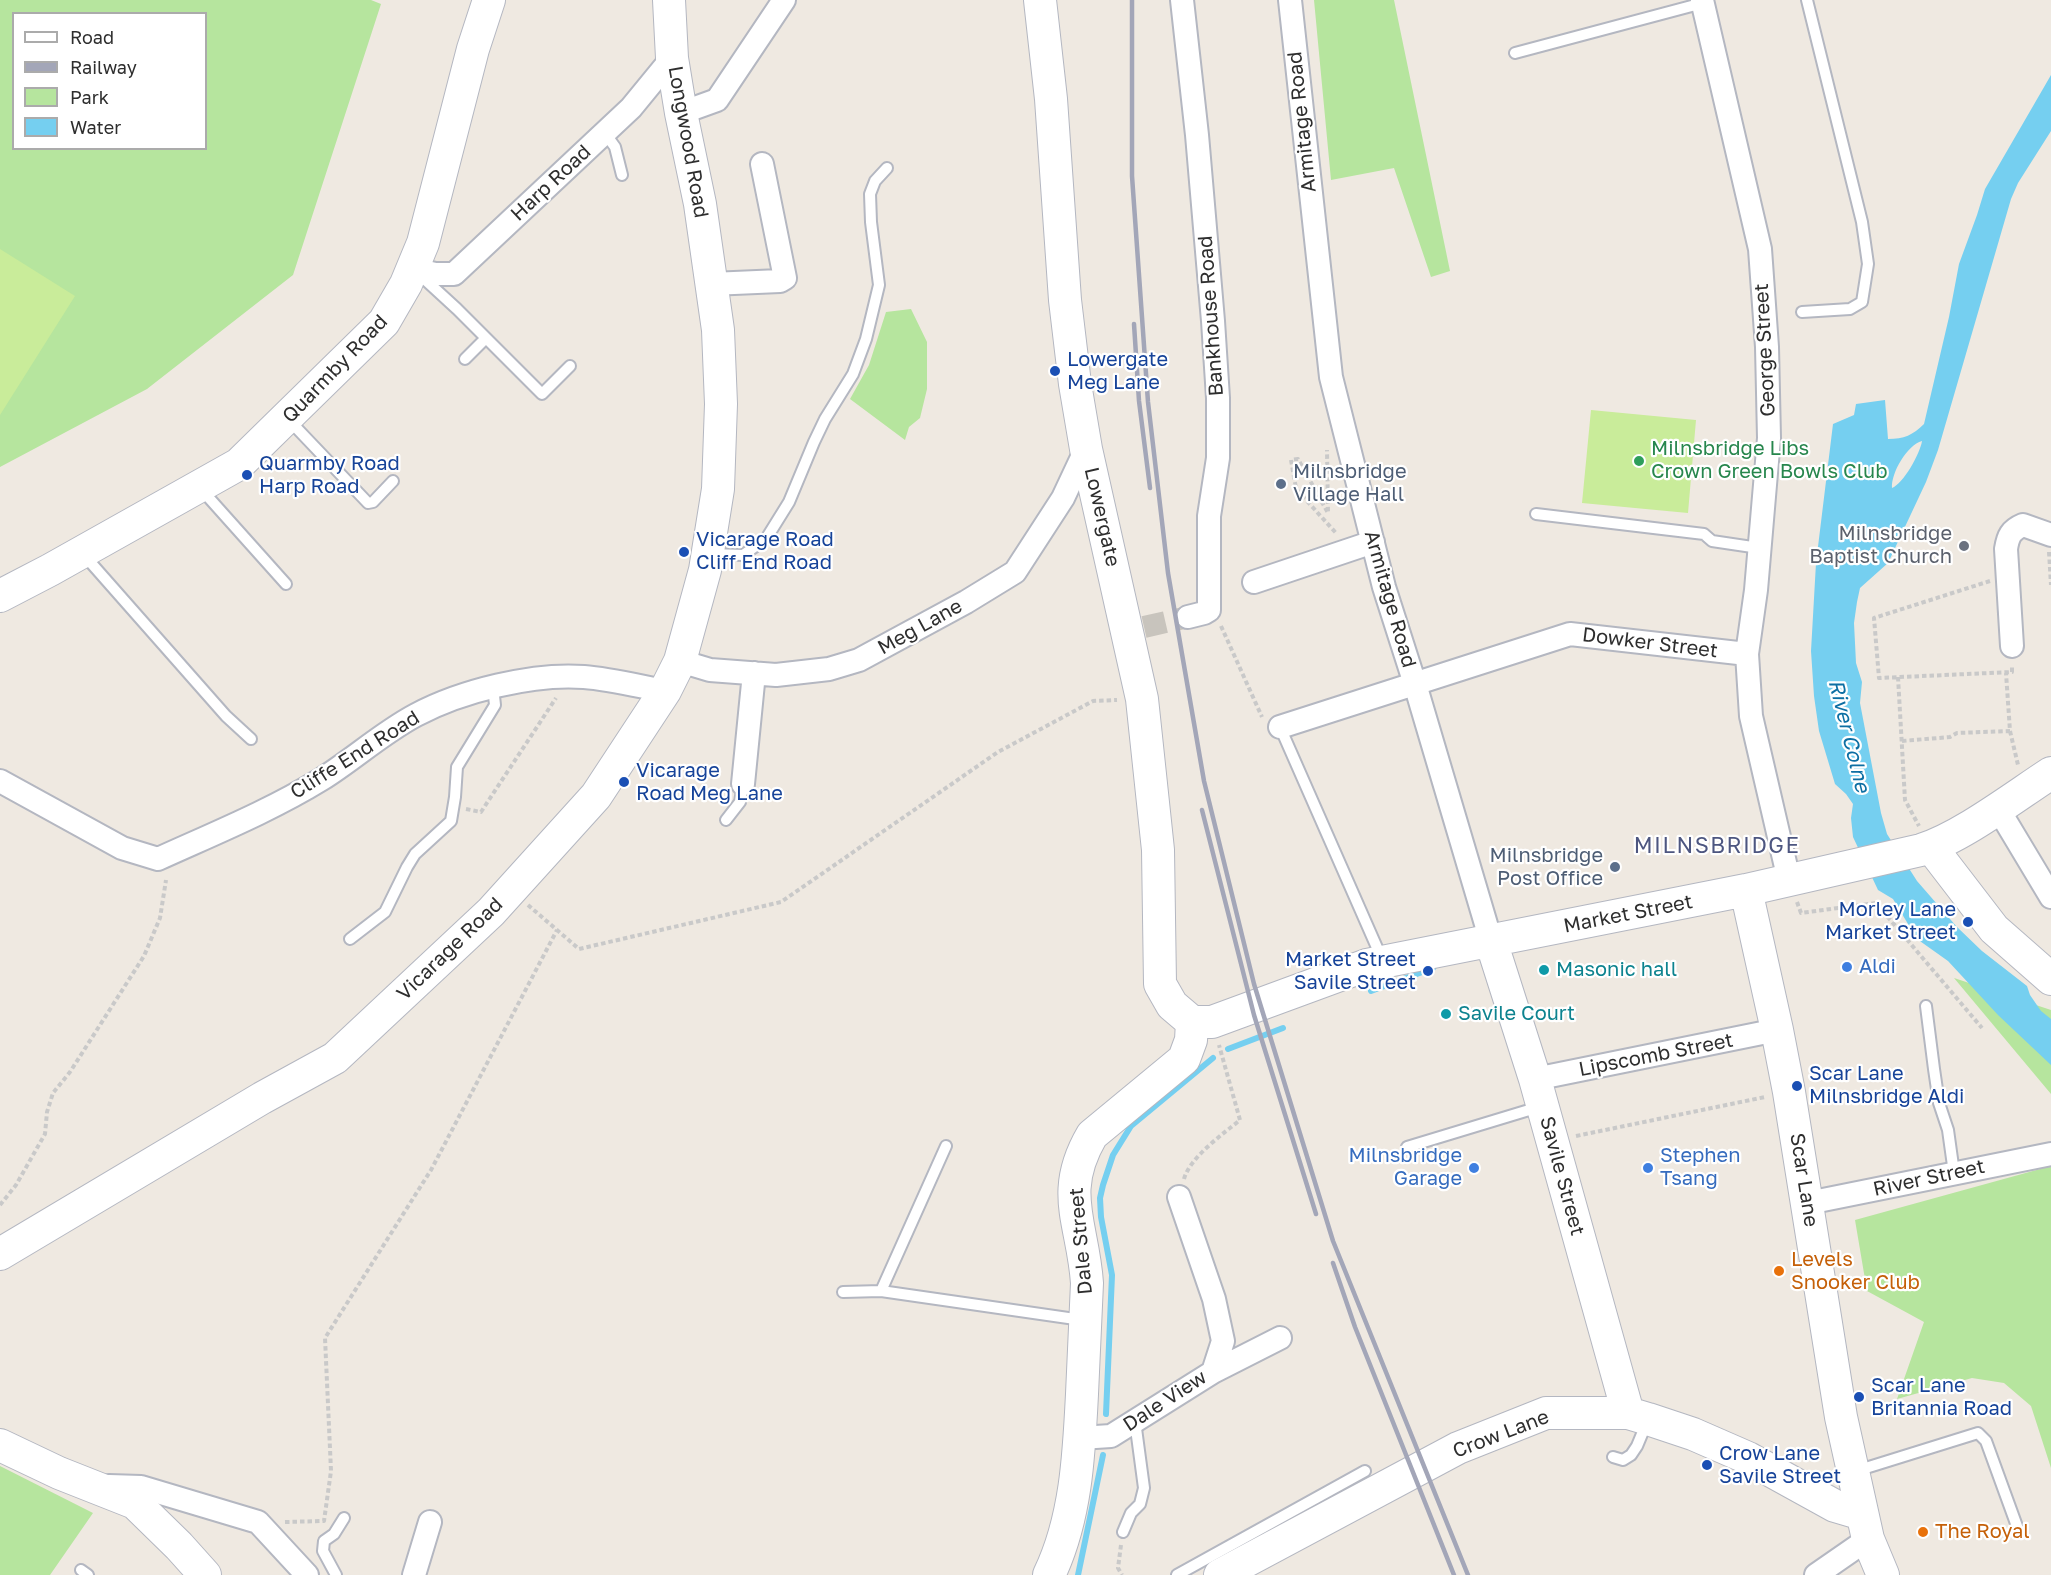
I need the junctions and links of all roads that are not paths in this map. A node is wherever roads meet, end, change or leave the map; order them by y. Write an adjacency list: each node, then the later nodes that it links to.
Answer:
1 (489, 0): 16 (street, Quarmby Road)
2 (669, 0): 10 (street, Longwood Road)
3 (784, 0): 11 (street)
4 (1040, 0): 23 (street, Lowergate)
5 (1182, 0): 36 (street, Bankhouse Road)
6 (1290, 0): 29 (street, Armitage Road)
7 (1808, 0): 18 (lane)
8 (1702, 2): 9 (lane); 30 (street, George Street)
9 (1515, 53)
10 (672, 58): 11 (street, Longwood Road); 12 (street, Harp Road)
11 (681, 113): 17 (street, Longwood Road)
12 (605, 133): 15 (lane); 16 (street, Harp Road)
13 (762, 164): 17 (street)
14 (887, 168): 32 (lane)
15 (622, 175)
16 (413, 269): 19 (lane); 22 (street, Quarmby Road)
17 (711, 284): 26 (street, Longwood Road)
18 (1803, 312)
19 (486, 338): 20 (lane); 21 (lane)
20 (465, 359)
21 (570, 366)
22 (287, 418): 24 (lane); 25 (street, Quarmby Road)
23 (1086, 449): 40 (street, Meg Lane); 60 (street, Lowergate)
24 (393, 481)
25 (198, 486): 31 (street, Quarmby Road); 34 (lane)
26 (718, 489): 32 (street, Vicarage Road)
27 (1536, 514): 30 (lane)
28 (2051, 535): 37 (street)
29 (1373, 542): 33 (street); 41 (street, Armitage Road)
30 (1759, 548): 38 (street, George Street)
31 (82, 553): 35 (street, Quarmby Road); 45 (lane)
32 (708, 554): 39 (street, Vicarage Road)
33 (1254, 582)
34 (286, 584)
35 (0, 596)
36 (1188, 617)
37 (2012, 646)
38 (1747, 654): 41 (street, Dowker Street); 52 (street, George Street)
39 (680, 661): 40 (street, Meg Lane); 43 (street, Vicarage Road)
40 (754, 673): 48 (street)
41 (1415, 684): 44 (street, Dowker Street); 56 (street, Armitage Road)
42 (493, 687): 43 (street, Cliffe End Road); 47 (street, Cliffe End Road); 55 (lane)
43 (665, 691): 69 (street, Vicarage Road)
44 (1280, 727): 57 (lane)
45 (251, 739)
46 (2041, 779): 49 (street, Market Street)
47 (0, 781)
48 (743, 784): 50 (lane)
49 (1997, 807): 51 (street, Market Street); 54 (street)
50 (726, 820)
51 (1926, 849): 52 (street, Market Street); 58 (street)
52 (1789, 880): 53 (street, Market Street)
53 (1746, 890): 56 (street, Market Street); 61 (street, Scar Lane)
54 (2051, 897)
55 (350, 939)
56 (1491, 941): 57 (street, Market Street); 62 (street, Savile Street)
57 (1383, 962): 60 (street, Market Street)
58 (2051, 979)
59 (1926, 1006): 66 (lane)
60 (1202, 1022): 72 (street, Dale Street)
61 (1778, 1030): 62 (street, Lipscomb Street); 68 (street, Scar Lane)
62 (1539, 1092): 64 (lane); 75 (street, Savile Street)
63 (946, 1146): 70 (lane)
64 (1407, 1147)
65 (2051, 1154): 66 (street, River Street)
66 (1954, 1173): 68 (street, River Street)
67 (1179, 1197): 74 (street, Dale View)
68 (1808, 1203): 81 (street, Scar Lane)
69 (0, 1254)
70 (881, 1291): 71 (lane); 72 (lane)
71 (843, 1292)
72 (1085, 1320): 77 (street, Dale Street)
73 (1280, 1338): 74 (street)
74 (1213, 1372): 76 (street, Dale View)
75 (1638, 1416): 79 (lane); 85 (street, Crow Lane); 94 (street, Crow Lane)
76 (1135, 1421): 77 (street, Dale View); 87 (lane)
77 (1080, 1438): 92 (street, Dale Street)
78 (0, 1445): 82 (street)
79 (1613, 1456)
80 (1365, 1472): 93 (lane)
81 (1853, 1472): 85 (street, Scar Lane); 86 (lane)
82 (88, 1485): 88 (street); 89 (street)
83 (344, 1518): 90 (lane)
84 (430, 1522): 91 (street)
85 (1865, 1526): 95 (street); 96 (street, Scar Lane)
86 (2018, 1529)
87 (1123, 1532)
88 (205, 1575)
89 (307, 1575)
90 (336, 1575)
91 (414, 1575)
92 (1049, 1575)
93 (1177, 1575)
94 (1220, 1575)
95 (1816, 1575)
96 (1883, 1575)

